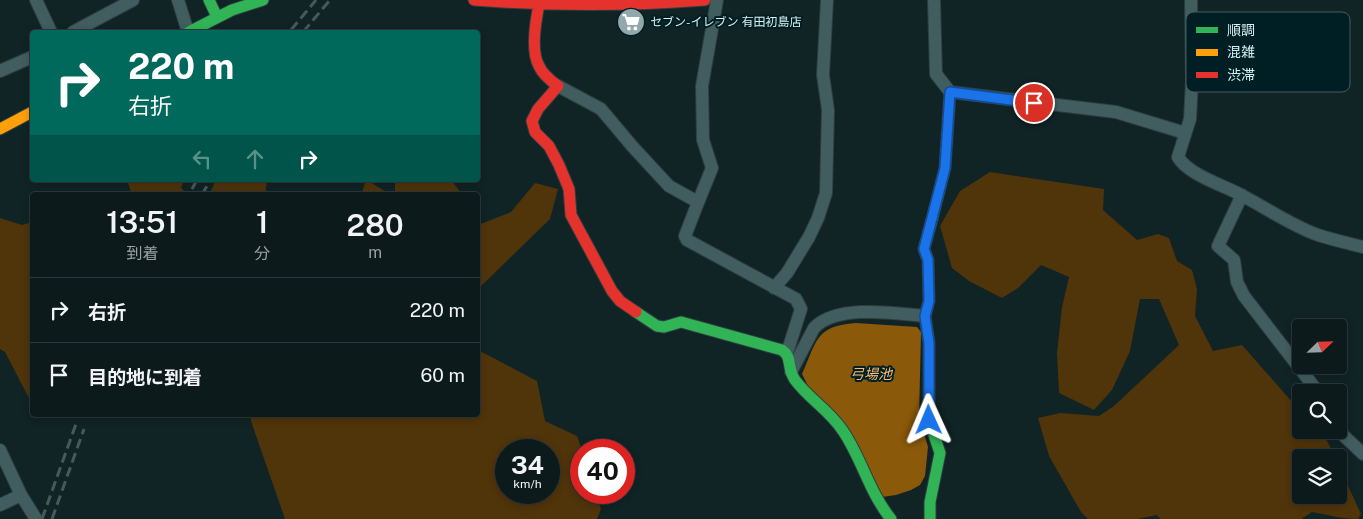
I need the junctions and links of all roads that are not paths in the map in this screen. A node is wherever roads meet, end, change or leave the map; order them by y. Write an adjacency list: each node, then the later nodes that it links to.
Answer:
1 (36, 0): 14 (street)
2 (111, 0): 15 (street)
3 (134, 0): 15 (street)
4 (178, 0): 16 (street)
5 (209, 0): 13 (main road)
6 (263, 0): 13 (main road)
7 (474, 0): 12 (main road)
8 (705, 0): 12 (main road)
9 (717, 0): 27 (street)
10 (827, 0): 29 (street)
11 (934, 0): 21 (street)
12 (540, 2): 20 (main road)
13 (217, 17): 17 (main road)
14 (50, 30)
15 (78, 30)
16 (187, 30)
17 (192, 30)
18 (30, 58): 19 (street)
19 (0, 72)
20 (558, 86): 27 (street); 31 (main road)
21 (950, 92): 25 (street); 30 (main road)
22 (1191, 92): 25 (street)
23 (30, 113): 24 (main road)
24 (0, 129)
25 (1186, 133): 26 (street)
26 (1242, 195): 28 (street); 33 (street)
27 (698, 206): 29 (street)
28 (1363, 247)
29 (774, 288): 31 (street)
30 (925, 316): 32 (street); 41 (main road)
31 (788, 353): 32 (main road)
32 (790, 372): 40 (main road)
33 (1312, 384)
34 (1346, 439): 36 (street)
35 (0, 450): 37 (street)
36 (1363, 454)
37 (21, 495): 38 (street); 39 (street)
38 (0, 505)
39 (36, 519)
40 (891, 519)
41 (930, 519)

